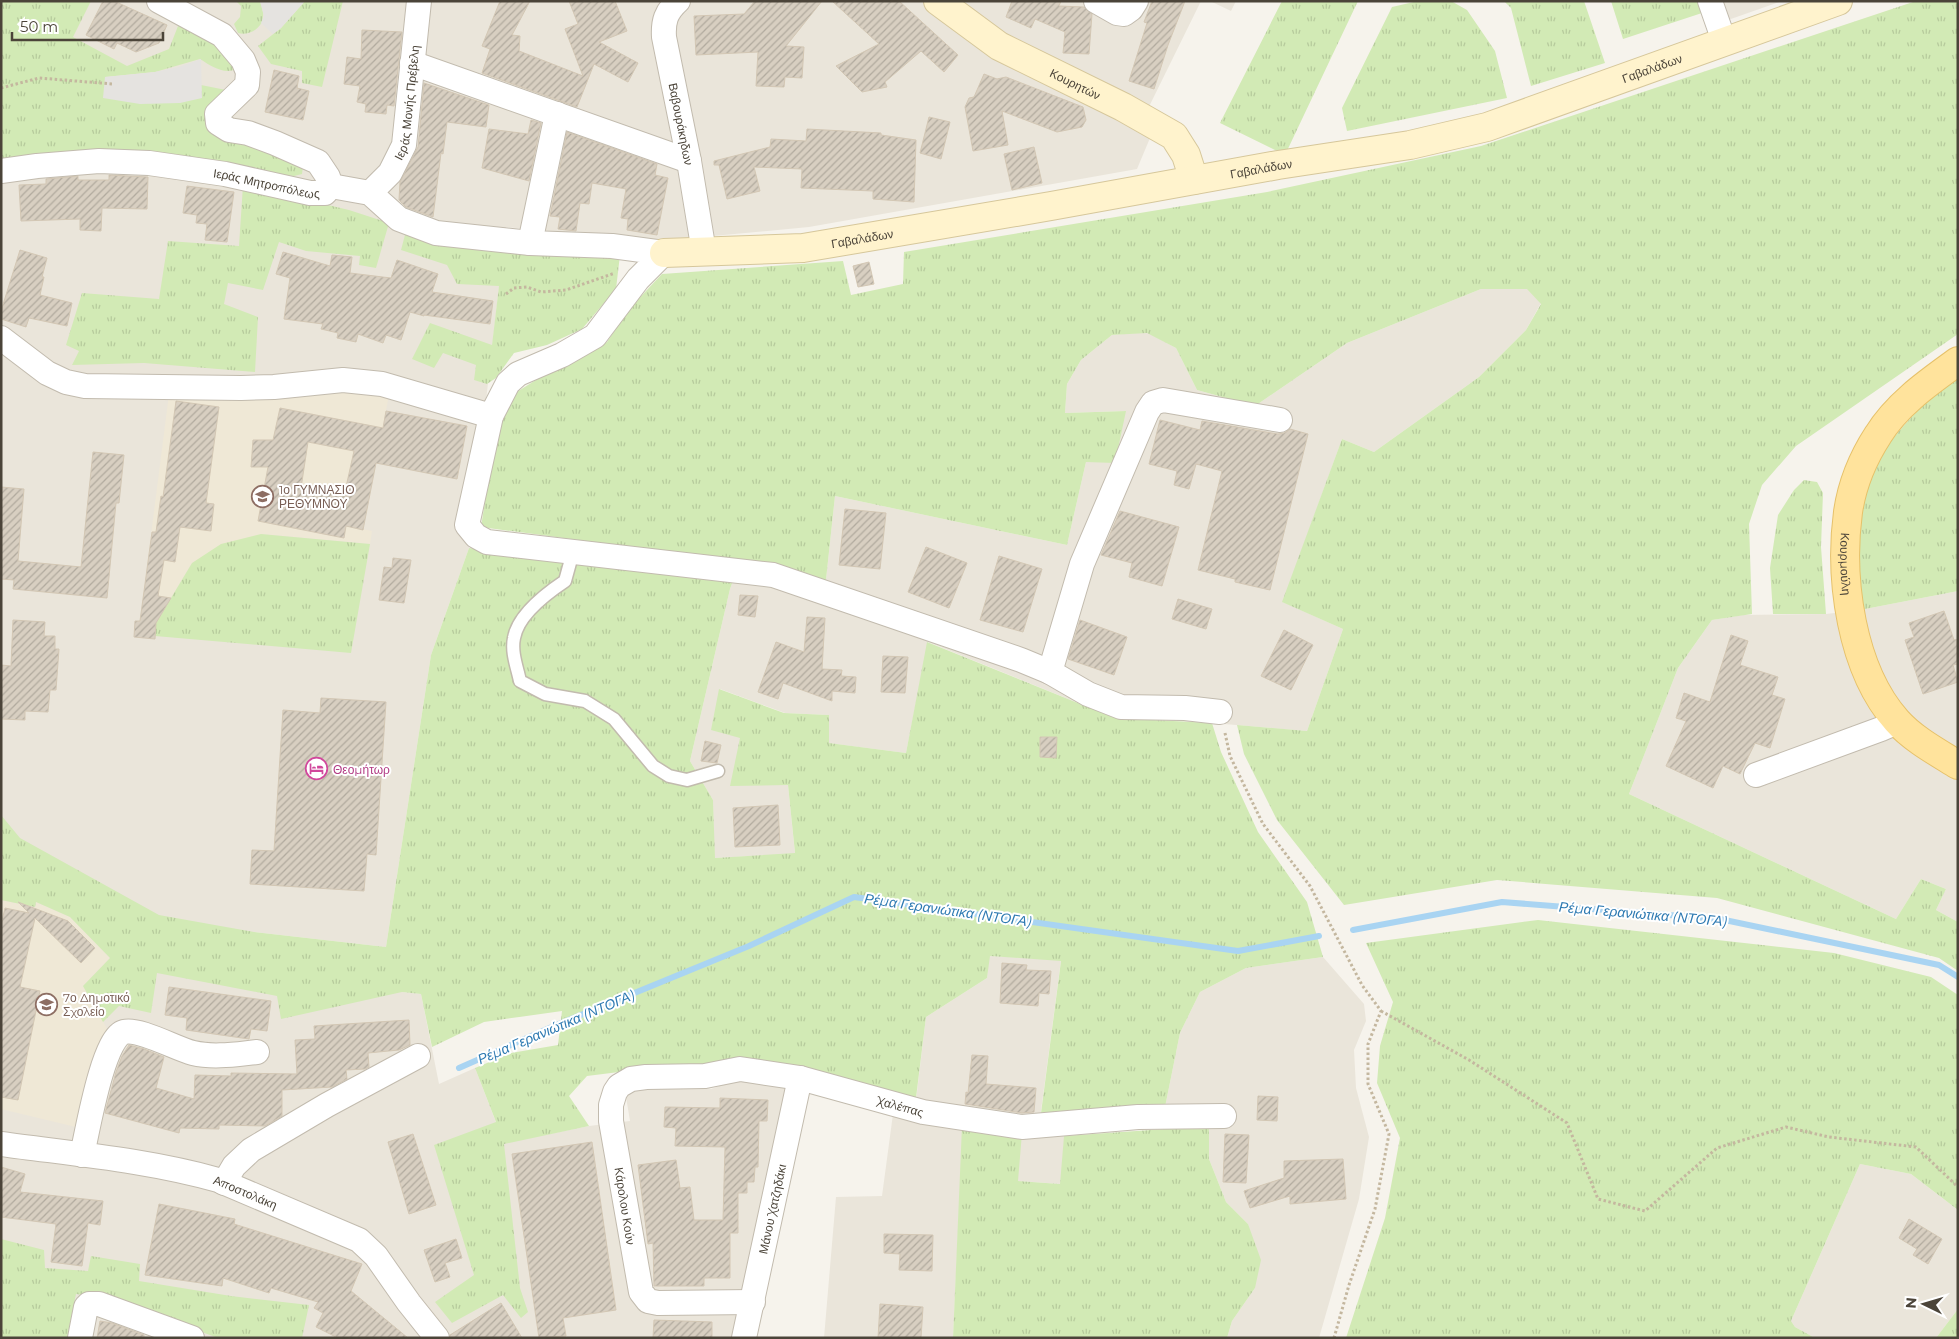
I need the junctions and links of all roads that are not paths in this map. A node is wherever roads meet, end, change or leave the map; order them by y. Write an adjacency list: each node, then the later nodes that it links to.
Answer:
1 (159, 1): 15 (street, Ιεράς Μητροπόλεως)
2 (419, 1): 10 (street, Ιεράς Μονής Πρέβελη)
3 (678, 1): 12 (street, Βαβουράκηδων)
4 (938, 1): 14 (street, Κουρητών)
5 (1096, 1): 6 (street)
6 (1136, 1)
7 (1710, 1): 9 (street)
8 (1838, 1): 9 (street, Γαβαλάδων)
9 (1724, 41): 14 (street, Γαβαλάδων)
10 (412, 63): 11 (street); 16 (street, Ιεράς Μονής Πρέβελη)
11 (557, 114): 12 (street); 17 (street)
12 (689, 161): 18 (street, Βαβουράκηδων)
13 (1, 170): 15 (street, Ιεράς Μητροπόλεως)
14 (1194, 180): 18 (street, Γαβαλάδων)
15 (331, 186): 16 (street)
16 (370, 193): 17 (street)
17 (530, 243): 19 (street)
18 (704, 252): 19 (street, Γαβαλάδων)
19 (664, 253): 22 (street)
20 (1, 338): 22 (street)
21 (1958, 361): 27 (main road, Κουρμούλη)
22 (491, 416): 24 (street)
23 (1280, 420): 25 (street)
24 (573, 552): 25 (street); 29 (lane)
25 (1050, 672): 26 (street)
26 (1220, 712)
27 (1897, 722): 28 (main road, Κουρμούλη); 30 (street)
28 (1958, 765)
29 (718, 771)
30 (1756, 776)
31 (258, 1052): 37 (street)
32 (418, 1056): 38 (street)
33 (800, 1078): 34 (street, Χαλέπας); 35 (street, Χαλέπας); 39 (street, Μάνου Χατζηδάκι)
34 (1224, 1116)
35 (611, 1121): 39 (street, Κάρολου Κούν)
36 (1, 1144): 37 (street, Αποστολάκη)
37 (82, 1155): 38 (street, Αποστολάκη)
38 (224, 1183): 42 (street, Αποστολάκη)
39 (753, 1302): 43 (street, Μάνου Χατζηδάκι)
40 (80, 1338): 41 (street)
41 (192, 1338)
42 (438, 1338)
43 (744, 1338)

